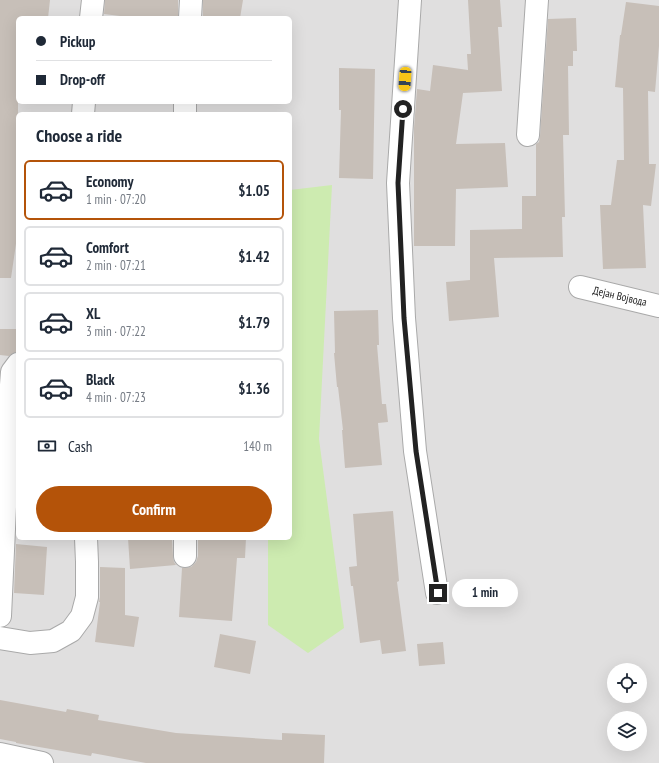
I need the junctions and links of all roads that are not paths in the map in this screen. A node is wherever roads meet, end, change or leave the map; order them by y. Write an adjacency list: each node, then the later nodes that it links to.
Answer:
1 (93, 0): 5 (street)
2 (191, 0): 6 (street)
3 (410, 0): 12 (street)
4 (536, 0): 7 (street)
5 (91, 16)
6 (190, 16)
7 (528, 135)
8 (580, 287): 9 (street, Дејан Војвода)
9 (659, 306)
10 (16, 367): 13 (street)
11 (86, 540): 14 (street)
12 (438, 593)
13 (0, 616)
14 (0, 638)
15 (0, 754): 16 (street)
16 (42, 763)

